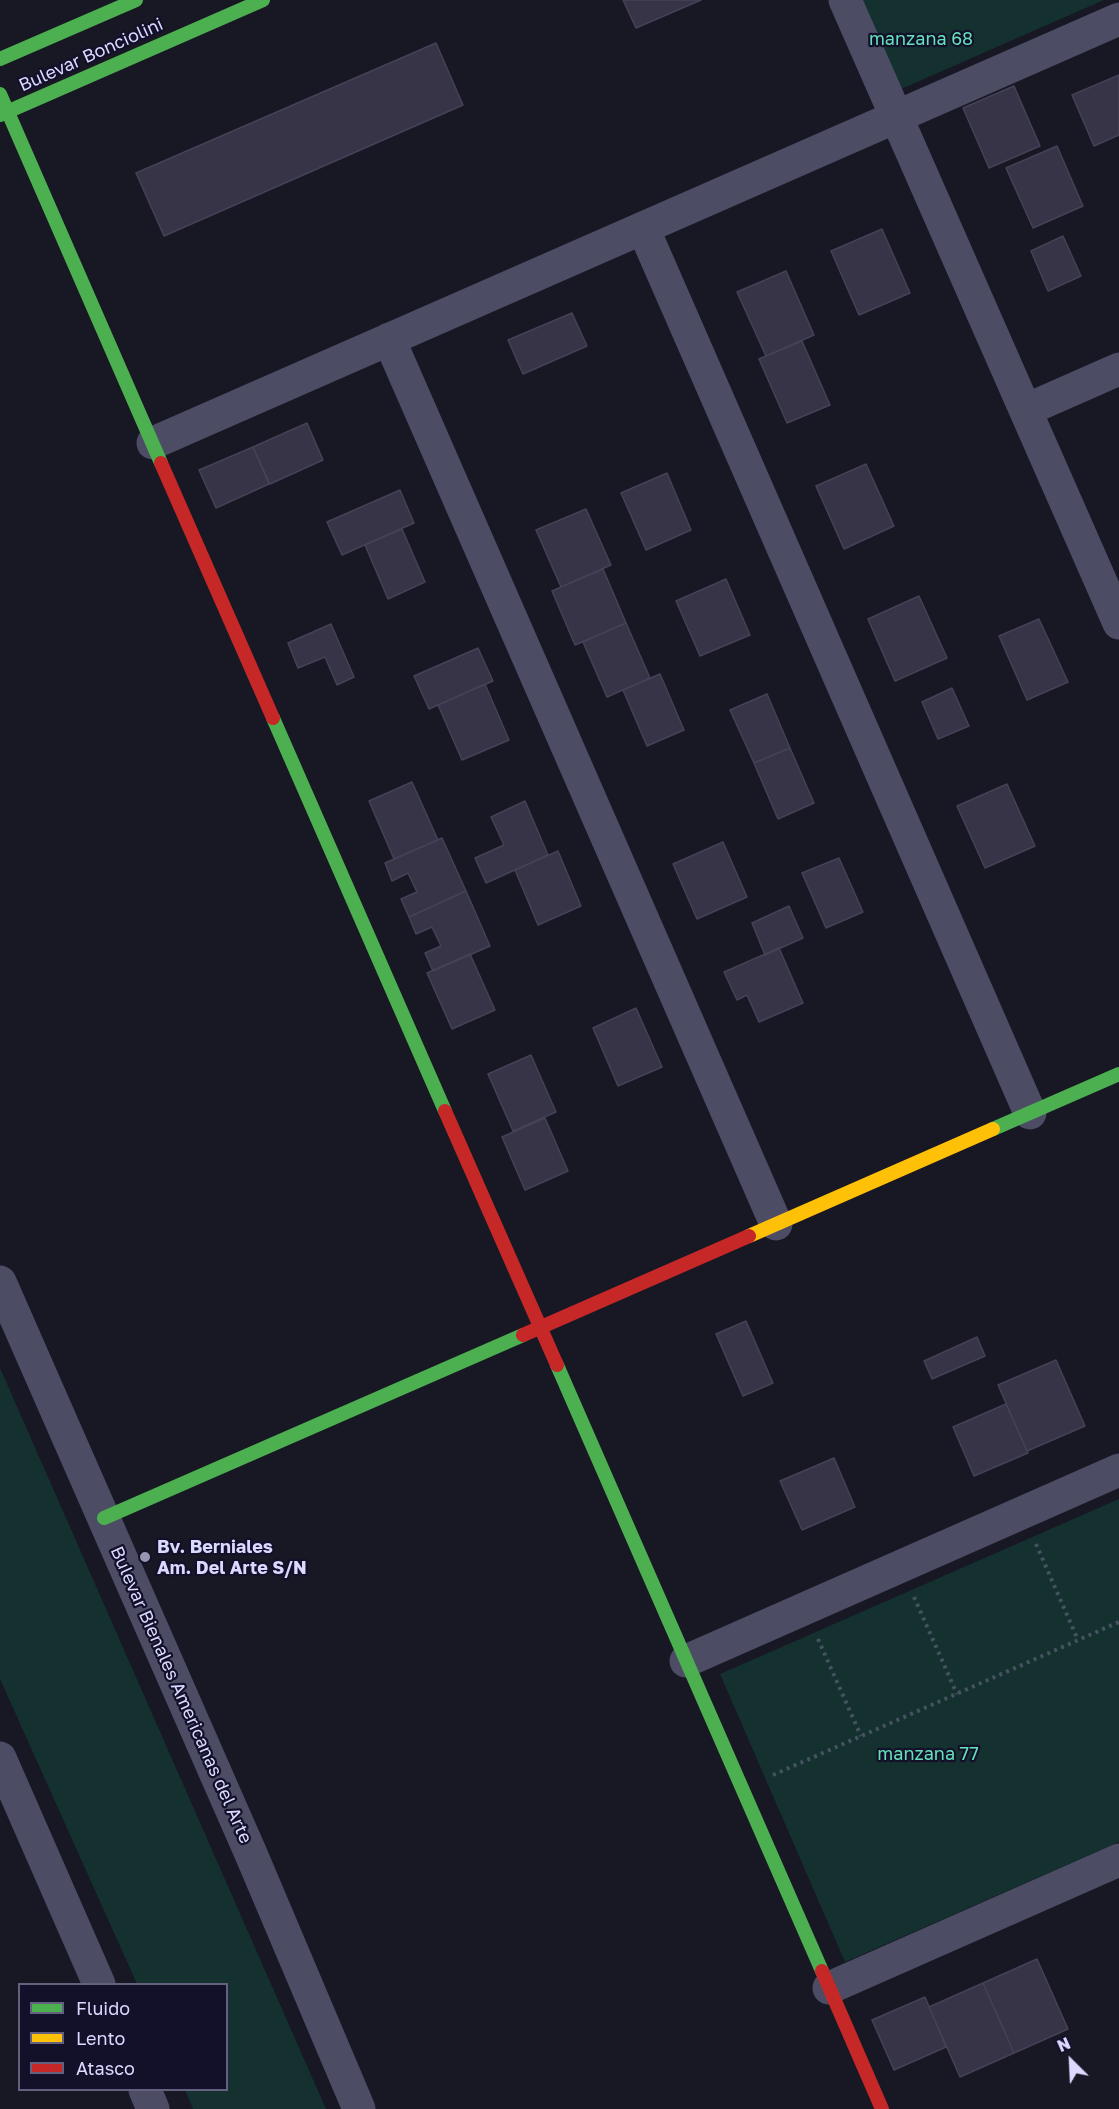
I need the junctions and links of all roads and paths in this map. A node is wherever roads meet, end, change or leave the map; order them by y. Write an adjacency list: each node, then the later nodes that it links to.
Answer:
1 (136, 0): 5 (street, Bulevar Bonciolini)
2 (263, 0): 7 (street, Bulevar Bonciolini)
3 (845, 0): 8 (street)
4 (1119, 19): 8 (street)
5 (0, 60)
6 (0, 94): 7 (street)
7 (4, 113): 13 (street)
8 (897, 117): 9 (street); 12 (street)
9 (643, 228): 10 (street); 16 (street)
10 (389, 339): 13 (street); 17 (street)
11 (1119, 369): 12 (street)
12 (1026, 410): 14 (street)
13 (153, 443): 19 (street)
14 (1119, 623)
15 (1119, 1074): 16 (street)
16 (1030, 1113): 17 (street)
17 (776, 1224): 19 (street)
18 (0, 1282): 22 (street, Bulevar Bienales Americanas del Arte)
19 (540, 1327): 22 (street); 27 (street)
20 (1119, 1470): 21 (street)
21 (1022, 1513): 23 (street); 26 (path)
22 (104, 1518): 37 (street, Bulevar Bienales Americanas del Arte)
23 (900, 1567): 24 (street); 28 (path)
24 (805, 1609): 27 (street); 29 (path)
25 (1119, 1622): 26 (path)
26 (1078, 1640): 28 (path)
27 (686, 1661): 31 (street)
28 (957, 1694): 29 (path)
29 (861, 1736): 31 (path)
30 (0, 1758): 33 (street)
31 (742, 1789): 34 (street)
32 (1119, 1860): 34 (street)
33 (99, 1983)
34 (829, 1988): 38 (street)
35 (145, 2091): 36 (street)
36 (153, 2109)
37 (359, 2109)
38 (882, 2109)

